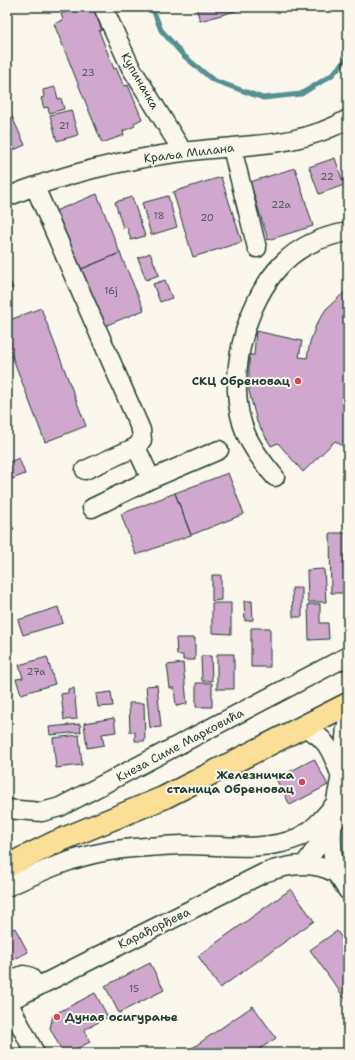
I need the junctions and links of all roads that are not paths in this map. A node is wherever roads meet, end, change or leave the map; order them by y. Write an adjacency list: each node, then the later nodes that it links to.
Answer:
1 (102, 7): 4 (street, Купиначка)
2 (348, 119): 3 (street, Краља Милана)
3 (232, 148): 4 (street, Краља Милана); 8 (street)
4 (183, 152): 5 (street, Краља Милана)
5 (35, 187): 6 (street, Краља Милана); 9 (street)
6 (7, 197)
7 (348, 232): 12 (street)
8 (257, 248)
9 (136, 447): 11 (street); 13 (street)
10 (219, 450): 13 (street)
11 (85, 470)
12 (275, 477)
13 (151, 479): 14 (street)
14 (92, 508)
15 (348, 656): 22 (street, Кнеза Симе Марковића)
16 (348, 704): 18 (main road)
17 (348, 720): 19 (street)
18 (303, 728): 20 (street); 25 (main road)
19 (346, 755): 20 (street)
20 (340, 774): 21 (street)
21 (342, 807): 23 (street); 27 (street)
22 (7, 809)
23 (331, 826): 24 (street); 26 (street)
24 (304, 865): 26 (street, Карађорђева); 30 (street, Карађорђева)
25 (7, 866)
26 (336, 874): 28 (street)
27 (7, 887)
28 (348, 891)
29 (7, 982): 30 (street)
30 (38, 986): 31 (street, Карађорђева)
31 (8, 1002): 32 (street)
32 (35, 1053)

